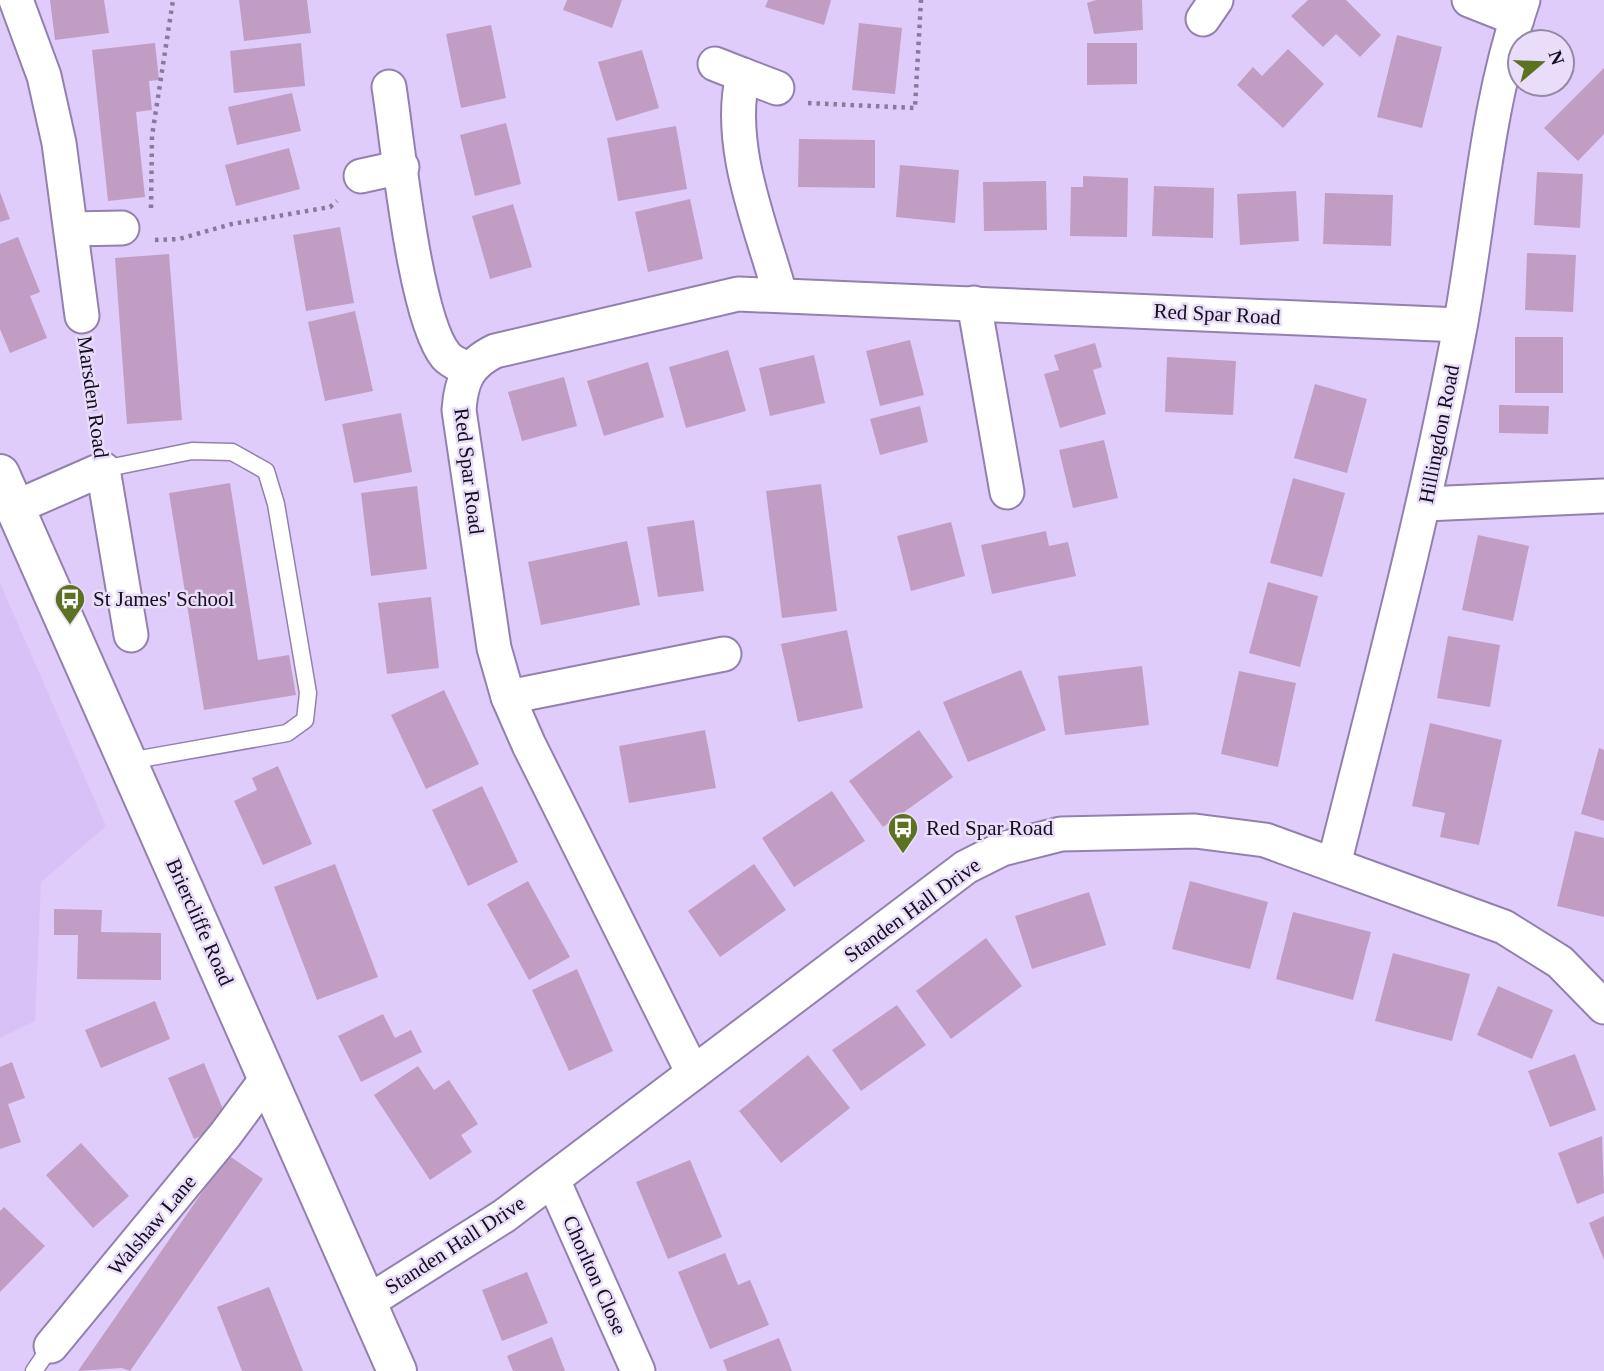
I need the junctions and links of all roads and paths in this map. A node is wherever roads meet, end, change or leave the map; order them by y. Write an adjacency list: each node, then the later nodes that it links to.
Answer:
1 (16, 0): 11 (street, Marsden Road)
2 (173, 0): 10 (path)
3 (921, 0): 7 (path)
4 (1469, 0): 5 (street)
5 (1520, 10): 15 (street, Hillingdon Road)
6 (389, 87): 8 (street)
7 (777, 88): 12 (street)
8 (402, 167): 9 (street); 16 (street)
9 (361, 176): 10 (path)
10 (141, 223): 11 (street)
11 (71, 229): 14 (street, Marsden Road)
12 (780, 294): 13 (street, Red Spar Road); 16 (street, Red Spar Road)
13 (974, 303): 15 (street, Red Spar Road); 19 (street)
14 (82, 316): 17 (path, Marsden Road)
15 (1460, 325): 21 (street, Hillingdon Road)
16 (469, 370): 24 (street, Red Spar Road)
17 (103, 469): 18 (street, Marsden Road); 22 (street); 25 (lane)
18 (7, 491): 25 (street, Briercliffe Road)
19 (1007, 492)
20 (1604, 496): 21 (street)
21 (1425, 504): 26 (street, Hillingdon Road)
22 (131, 635)
23 (724, 654): 24 (street)
24 (508, 697): 28 (street, Red Spar Road)
25 (129, 761): 29 (street, Briercliffe Road)
26 (1334, 864): 27 (street, Standen Hall Drive); 28 (street, Standen Hall Drive)
27 (1602, 998)
28 (693, 1073): 30 (street, Standen Hall Drive)
29 (268, 1077): 31 (street, Briercliffe Road); 32 (street, Walshaw Lane)
30 (553, 1180): 31 (street, Standen Hall Drive); 34 (street, Chorlton Close)
31 (366, 1303): 33 (street, Briercliffe Road)
32 (42, 1359)
33 (397, 1371)
34 (638, 1371)

